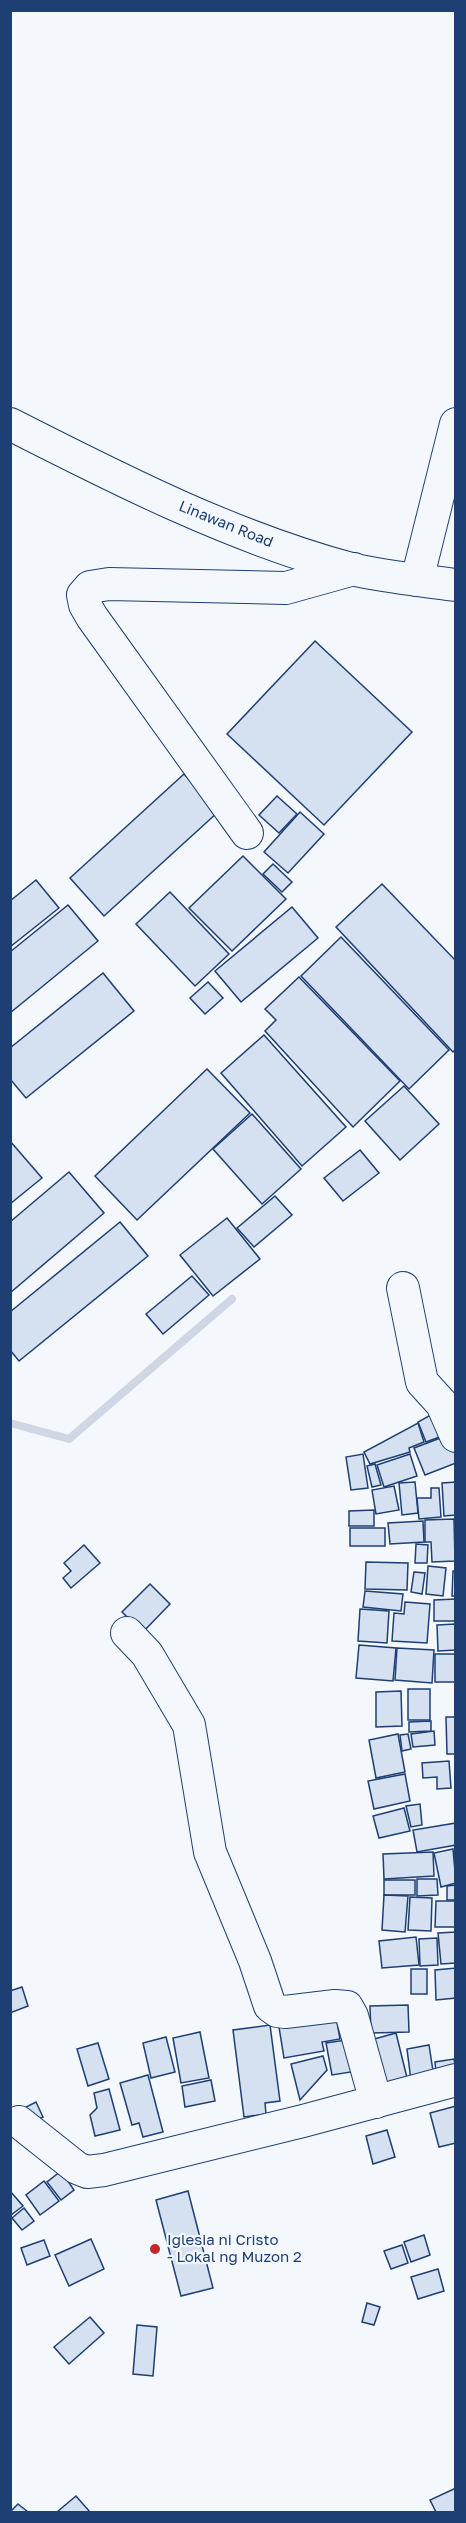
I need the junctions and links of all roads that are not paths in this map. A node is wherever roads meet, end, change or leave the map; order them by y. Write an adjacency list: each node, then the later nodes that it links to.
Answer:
1 (10, 424): 3 (street, Linawan Road)
2 (456, 424): 4 (street)
3 (354, 569): 4 (street, Linawan Road); 6 (street)
4 (417, 580): 5 (street, Linawan Road)
5 (456, 585)
6 (247, 833)
7 (403, 1288): 8 (street)
8 (456, 1436)
9 (127, 1633): 11 (street)
10 (456, 2080): 11 (street)
11 (376, 2102): 12 (street)
12 (19, 2122)

